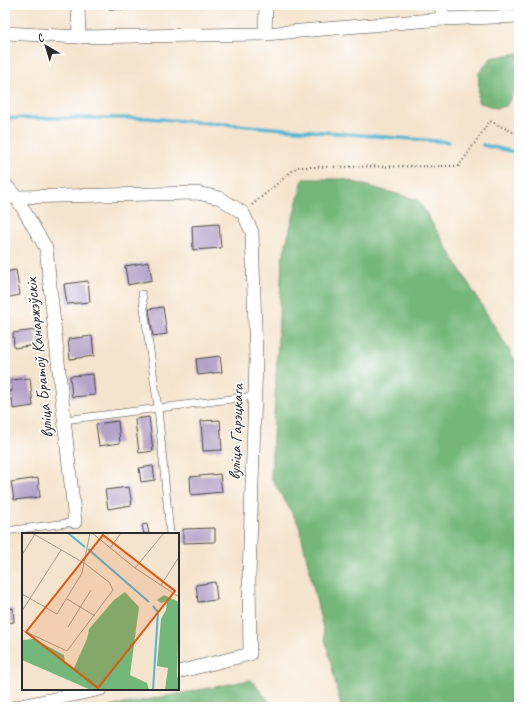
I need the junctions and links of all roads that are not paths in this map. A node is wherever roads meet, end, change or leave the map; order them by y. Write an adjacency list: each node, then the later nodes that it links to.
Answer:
1 (78, 5): 8 (street)
2 (266, 5): 7 (street)
3 (441, 5): 5 (street)
4 (519, 16): 5 (street)
5 (442, 19): 7 (street)
6 (5, 33): 8 (street)
7 (265, 34): 8 (street)
8 (79, 37)
9 (5, 184): 10 (street, вуліца Братоў Канаржэўскіх)
10 (11, 198): 12 (street, вуліца Гарэцкага); 14 (street, вуліца Братоў Канаржэўскіх)
11 (142, 294): 13 (lane)
12 (255, 396): 13 (lane); 18 (street, вуліца Гарэцкага)
13 (158, 408): 14 (lane); 17 (lane)
14 (64, 420): 15 (street, вуліца Братоў Канаржэўскіх)
15 (75, 522): 16 (lane)
16 (5, 531)
17 (170, 533)
18 (179, 672)
19 (96, 690): 20 (street)
20 (16, 707)

